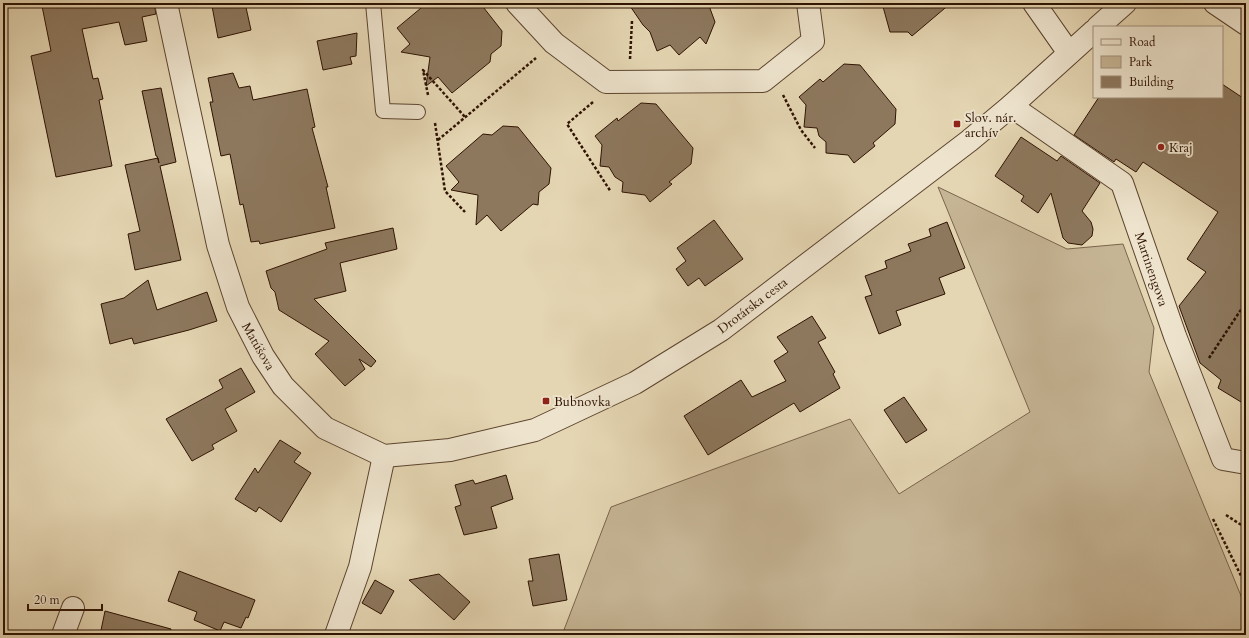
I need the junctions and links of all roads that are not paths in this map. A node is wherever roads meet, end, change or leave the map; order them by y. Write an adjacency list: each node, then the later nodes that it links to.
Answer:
1 (166, 3): 14 (street, Matúšova)
2 (373, 3): 13 (lane)
3 (517, 3): 4 (street)
4 (808, 3)
5 (1034, 3): 11 (street)
6 (1125, 3): 9 (street)
7 (1215, 3): 8 (street)
8 (1246, 24)
9 (1099, 26)
10 (1093, 32): 11 (street, Drotárska cesta)
11 (1069, 53): 12 (street, Drotárska cesta)
12 (1011, 106): 14 (street, Drotárska cesta); 15 (street, Martinengova)
13 (418, 112)
14 (384, 456): 18 (street)
15 (1246, 463)
16 (73, 608): 17 (street)
17 (63, 635)
18 (336, 635)

